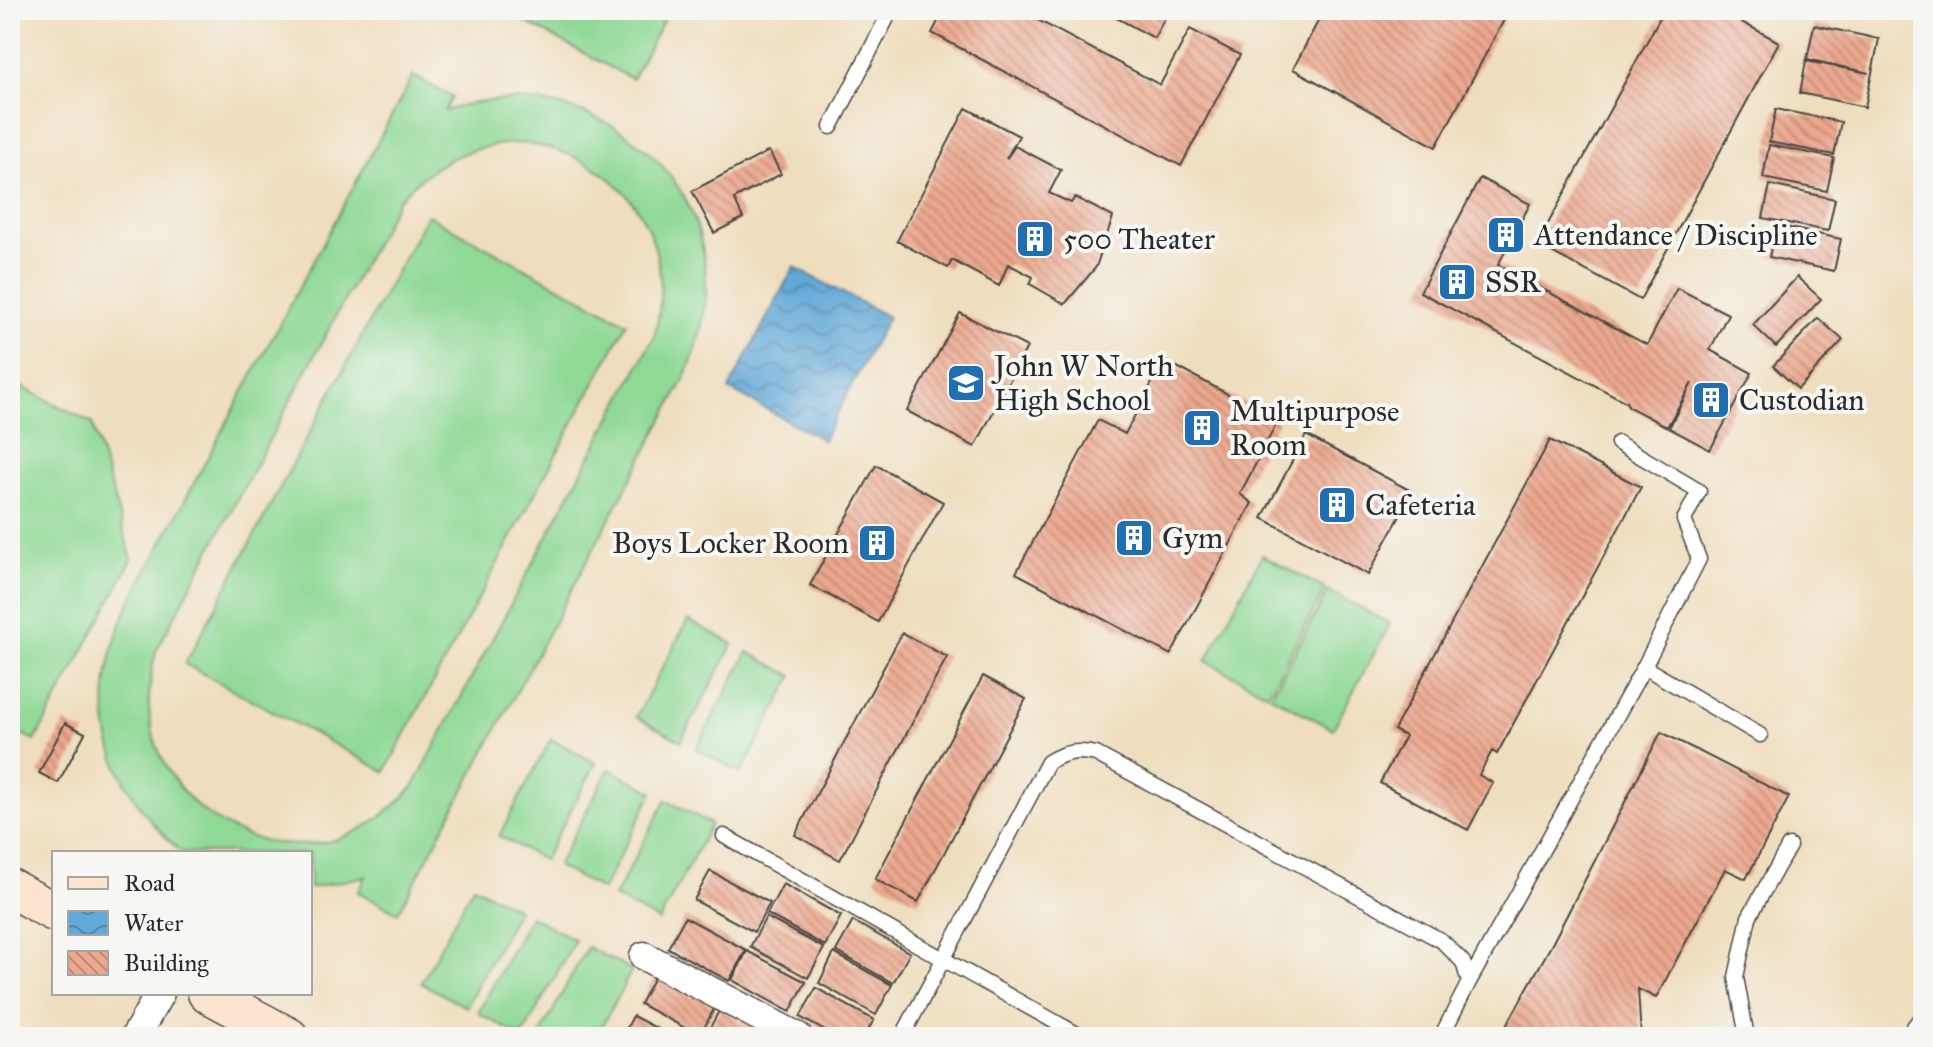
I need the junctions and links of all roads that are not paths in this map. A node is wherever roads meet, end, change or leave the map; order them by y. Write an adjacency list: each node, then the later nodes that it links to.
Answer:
1 (891, 10): 2 (lane)
2 (831, 127)
3 (1618, 443): 4 (lane)
4 (1644, 667): 5 (lane); 12 (lane)
5 (1760, 735)
6 (724, 836): 11 (lane)
7 (1789, 846): 22 (lane)
8 (10, 888): 9 (main road)
9 (52, 911)
10 (644, 956): 18 (street)
11 (944, 957): 12 (lane); 19 (lane); 20 (lane)
12 (1469, 982): 21 (lane)
13 (159, 995): 16 (street)
14 (211, 995): 17 (main road)
15 (1923, 1015): 23 (lane)
16 (135, 1037)
17 (289, 1037)
18 (798, 1037)
19 (902, 1037)
20 (1082, 1037)
21 (1441, 1037)
22 (1747, 1037)
23 (1906, 1037)

